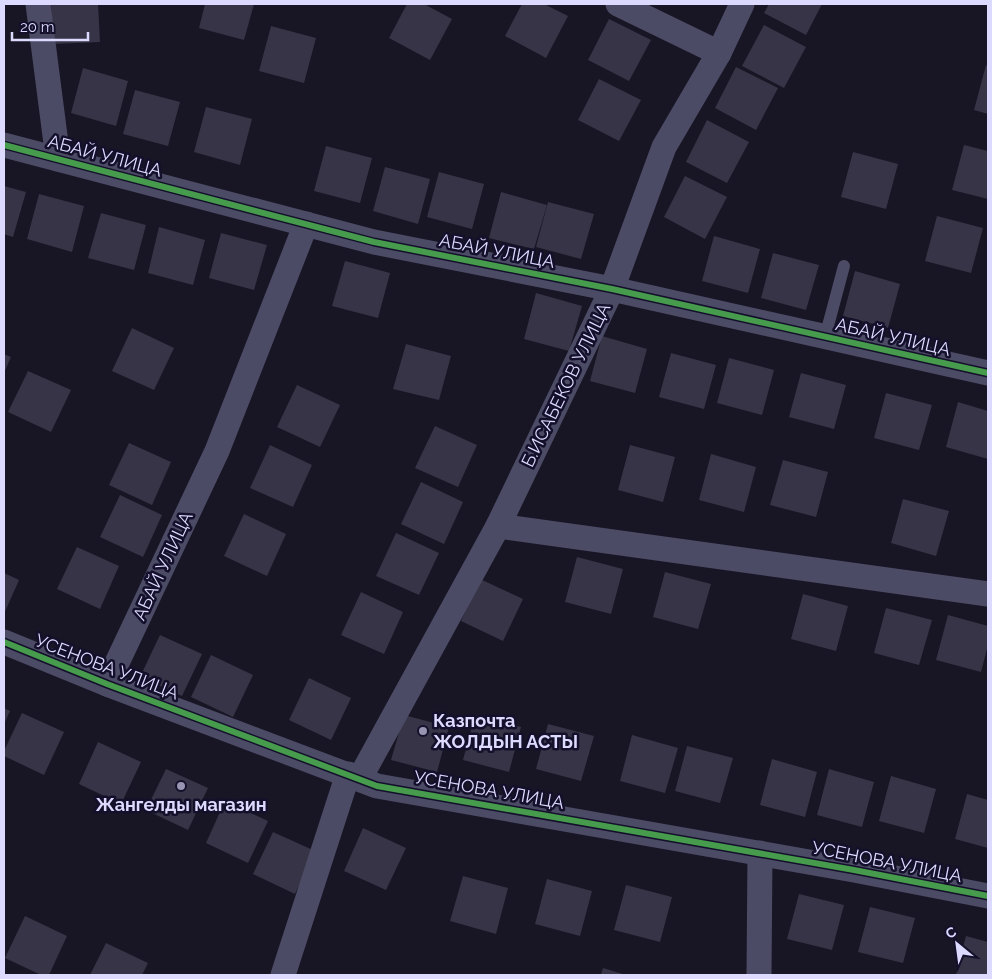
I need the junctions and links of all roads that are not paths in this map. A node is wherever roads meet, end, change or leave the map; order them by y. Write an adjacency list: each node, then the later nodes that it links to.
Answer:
1 (38, 4): 6 (street, АБАЙ УЛИЦА)
2 (618, 4): 4 (street)
3 (742, 4): 4 (street, Б.ИСАБЕКОВ УЛИЦА)
4 (720, 53): 9 (street, Б.ИСАБЕКОВ УЛИЦА)
5 (4, 145): 6 (street, АБАЙ УЛИЦА)
6 (58, 159): 7 (street, АБАЙ УЛИЦА)
7 (306, 224): 9 (street, АБАЙ УЛИЦА); 15 (street, АБАЙ УЛИЦА)
8 (844, 266): 10 (lane)
9 (612, 289): 10 (street, АБАЙ УЛИЦА); 12 (street, Б.ИСАБЕКОВ УЛИЦА)
10 (825, 337): 11 (street, АБАЙ УЛИЦА)
11 (987, 370)
12 (498, 526): 13 (street); 16 (street, Б.ИСАБЕКОВ УЛИЦА)
13 (988, 594)
14 (4, 642): 15 (street, УСЕНОВА УЛИЦА)
15 (107, 684): 16 (street, УСЕНОВА УЛИЦА)
16 (354, 776): 17 (street, УСЕНОВА УЛИЦА); 19 (street, Б.ИСАБЕКОВ УЛИЦА)
17 (760, 853): 18 (street, УСЕНОВА УЛИЦА); 20 (street)
18 (988, 896)
19 (283, 975)
20 (759, 975)

